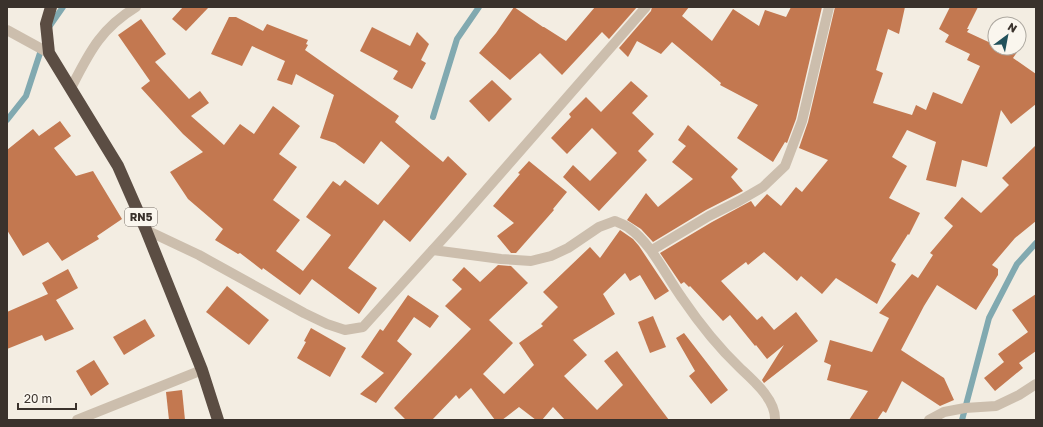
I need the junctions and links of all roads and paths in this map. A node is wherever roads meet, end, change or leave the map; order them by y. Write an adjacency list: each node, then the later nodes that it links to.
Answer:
1 (51, 7): 6 (highway, RN5)
2 (136, 7): 7 (street)
3 (646, 7): 9 (street)
4 (829, 7): 10 (street)
5 (7, 30): 6 (street)
6 (50, 53): 7 (highway, RN5)
7 (71, 88): 8 (highway, RN5)
8 (146, 230): 9 (street); 11 (highway, RN5)
9 (433, 250): 10 (street)
10 (652, 250): 15 (street)
11 (202, 370): 13 (street); 14 (highway, RN5)
12 (1036, 384): 16 (street)
13 (78, 420)
14 (218, 420)
15 (775, 420)
16 (929, 420)

